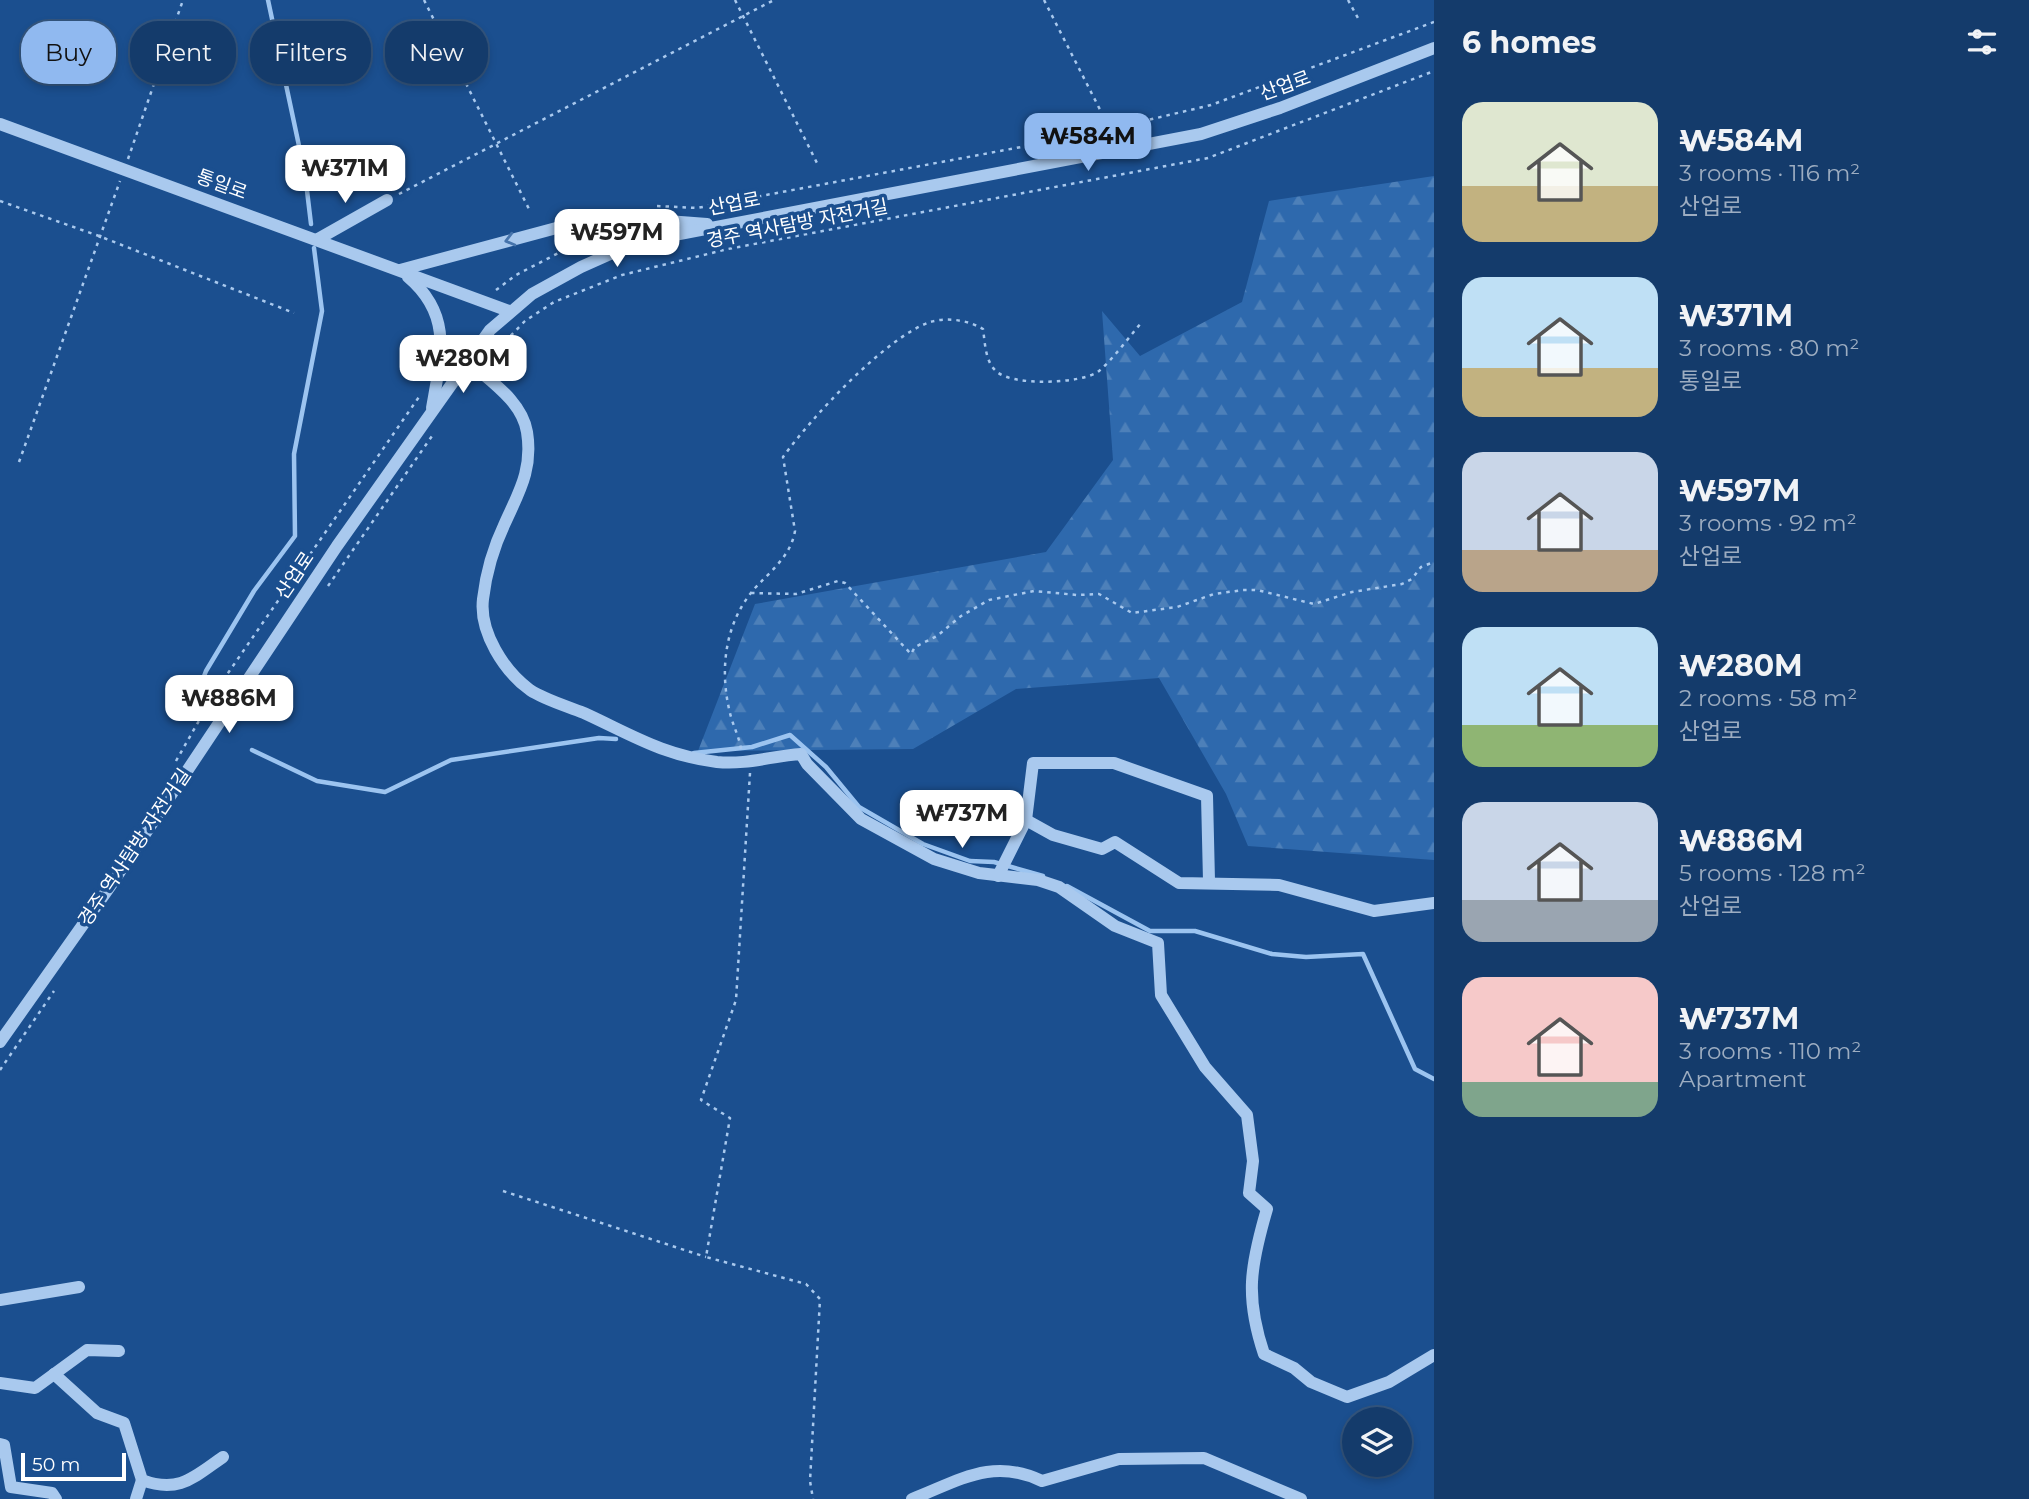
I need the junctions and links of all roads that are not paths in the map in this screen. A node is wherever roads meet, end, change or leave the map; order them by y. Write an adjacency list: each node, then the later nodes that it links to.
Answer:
1 (1434, 48): 4 (street, 산업로)
2 (0, 124): 5 (street, 통일로)
3 (387, 200): 5 (street)
4 (721, 225): 6 (street, one-way to 6); 7 (street, 산업로)
5 (318, 239): 6 (street, 통일로)
6 (400, 270): 7 (street, 통일로); 9 (street)
7 (509, 311): 8 (street, 산업로)
8 (472, 365): 9 (street, 산업로); 11 (street)
9 (431, 410): 14 (street, 산업로)
10 (1026, 821): 11 (street); 12 (street); 12 (street)
11 (998, 874): 18 (street)
12 (1209, 881): 13 (street)
13 (1434, 903)
14 (0, 1042)
15 (79, 1287): 16 (street)
16 (0, 1300)
17 (118, 1351): 19 (street)
18 (1434, 1355)
19 (54, 1374): 20 (street); 23 (street)
20 (0, 1383)
21 (0, 1444): 24 (street)
22 (223, 1457): 23 (street)
23 (142, 1480): 25 (street)
24 (56, 1499)
25 (136, 1499)
26 (912, 1499): 27 (street)
27 (1301, 1499)

